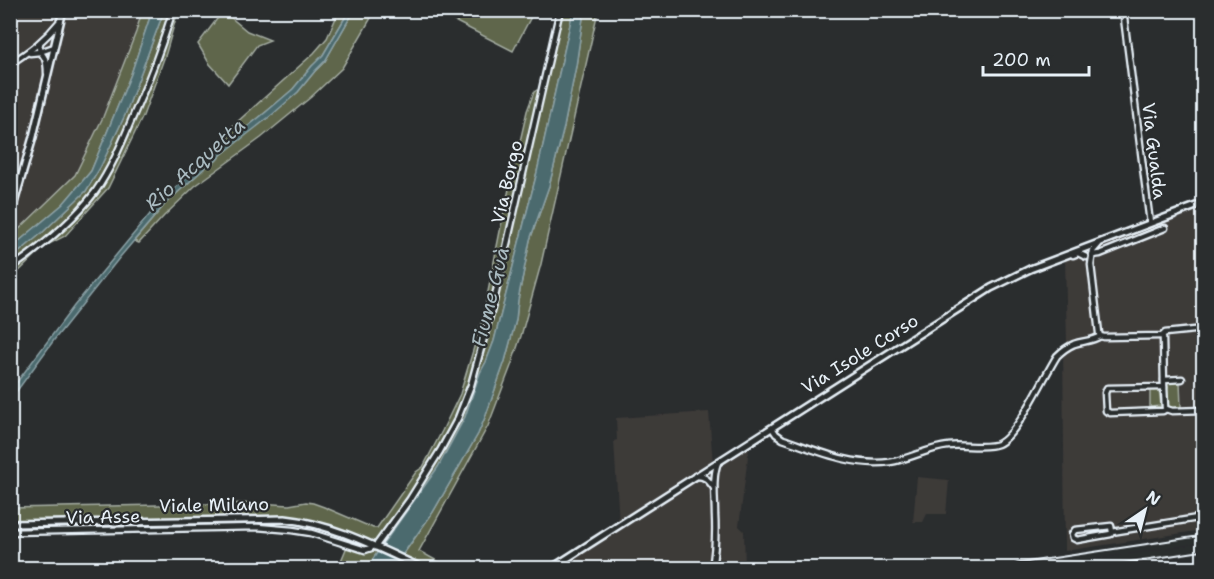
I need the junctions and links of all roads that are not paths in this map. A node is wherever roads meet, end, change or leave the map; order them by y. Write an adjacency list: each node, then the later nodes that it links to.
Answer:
1 (63, 10): 5 (main road)
2 (173, 10): 20 (street)
3 (560, 10): 42 (street, Via Borgo)
4 (1123, 10): 14 (street, Via Gualda)
5 (61, 19): 6 (street); 7 (main road)
6 (40, 43): 7 (street); 8 (street); 9 (street)
7 (54, 47): 8 (street); 11 (main road)
8 (40, 52): 9 (street); 11 (street)
9 (27, 53): 10 (street)
10 (10, 64)
11 (48, 76): 13 (main road)
12 (1203, 203): 14 (main road, Via Isole Corso)
13 (10, 217)
14 (1150, 223): 16 (main road, Via Isole Corso)
15 (1165, 228): 19 (street)
16 (1106, 239): 17 (main road, Via Isole Corso); 19 (street)
17 (1086, 246): 18 (main road, Via Isole Corso); 19 (street)
18 (1062, 256): 19 (street); 29 (main road, Via Isole Corso)
19 (1089, 256): 22 (street)
20 (10, 269)
21 (1203, 329): 23 (street)
22 (1100, 336): 23 (street); 29 (street)
23 (1162, 336): 25 (street)
24 (1182, 379): 25 (street)
25 (1164, 380): 26 (street)
26 (1164, 387): 27 (street); 27 (street)
27 (1166, 409): 28 (street)
28 (1203, 410)
29 (772, 428): 30 (main road, Via Isole Corso)
30 (718, 462): 31 (main road, Via Isole Corso); 32 (street)
31 (708, 468): 32 (street); 33 (main road, Via Isole Corso); 34 (street)
32 (715, 474): 35 (street)
33 (695, 477): 34 (street); 46 (main road, Via Isole Corso)
34 (710, 482): 35 (street)
35 (714, 488): 47 (street)
36 (1203, 517): 39 (street)
37 (10, 524): 42 (main road, Viale Milano)
38 (10, 532): 42 (street, Via Asse)
39 (1112, 532): 39 (street)
40 (1203, 540): 48 (highway)
41 (1203, 546): 49 (highway)
42 (375, 547): 43 (main road, Viale Milano)
43 (410, 563): 44 (street); 45 (main road)
44 (401, 568)
45 (422, 568)
46 (552, 568)
47 (712, 568)
48 (1018, 568)
49 (1062, 568)

